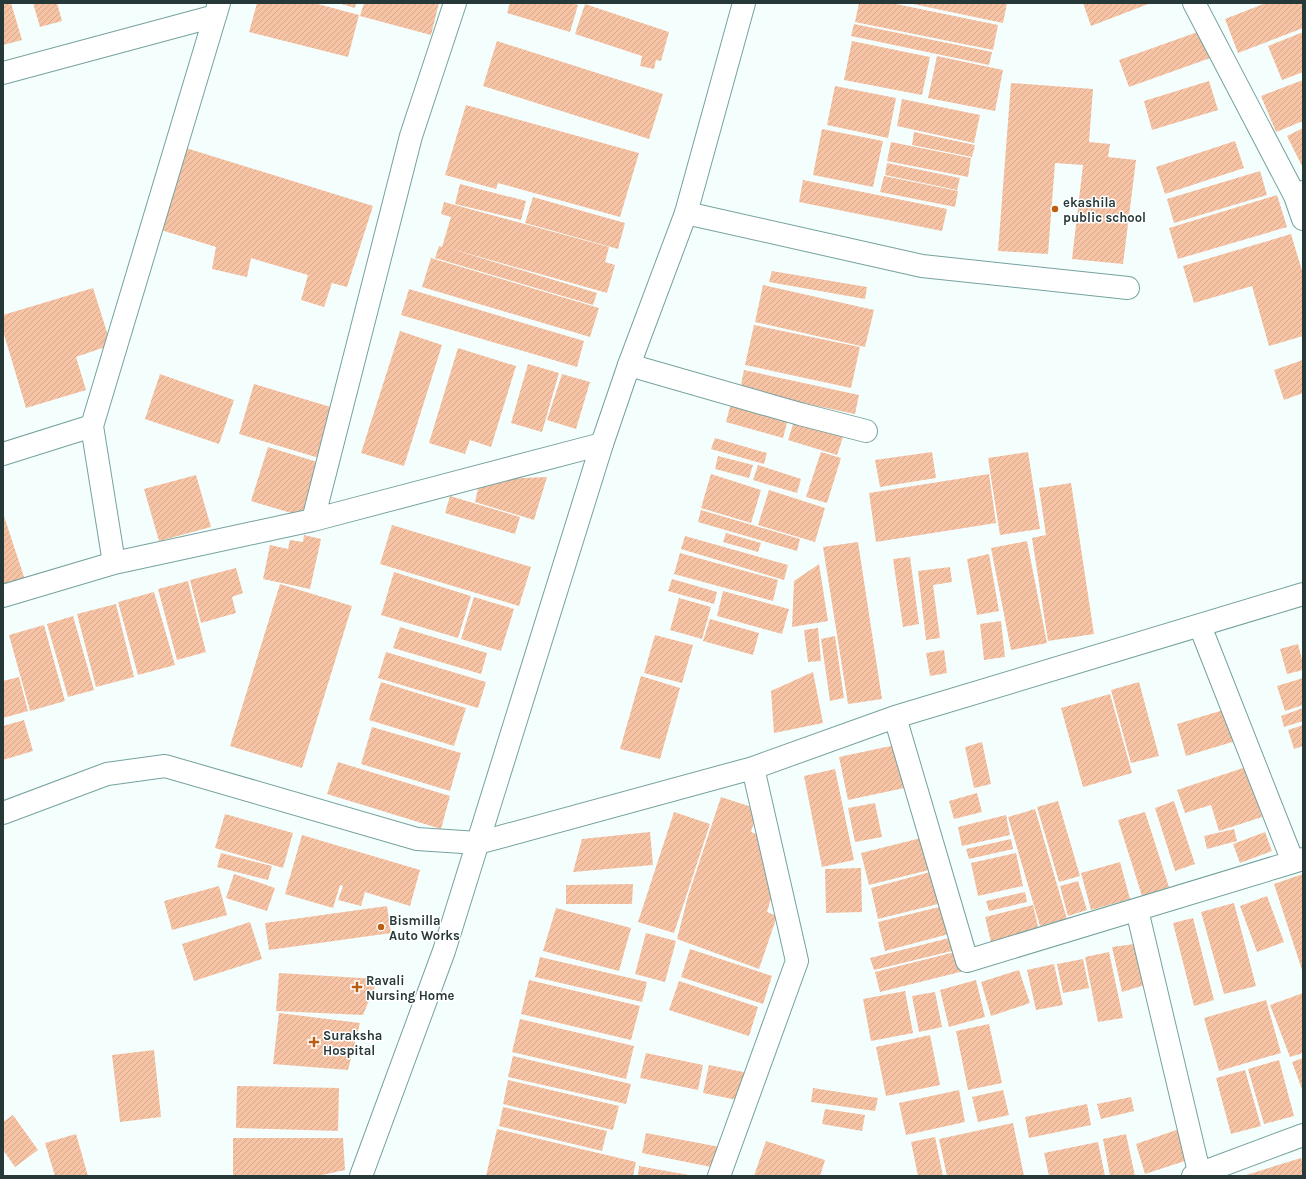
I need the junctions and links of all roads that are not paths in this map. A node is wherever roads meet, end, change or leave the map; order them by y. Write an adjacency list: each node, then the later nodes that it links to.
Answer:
1 (455, 3): 15 (street)
2 (744, 3): 7 (street)
3 (1194, 3): 6 (street)
4 (217, 10): 5 (street); 11 (street)
5 (3, 73)
6 (1299, 194): 8 (street)
7 (686, 213): 9 (street); 10 (street)
8 (1303, 218)
9 (1128, 288)
10 (629, 365): 12 (street); 13 (street)
11 (92, 426): 14 (street); 16 (street)
12 (866, 431)
13 (602, 444): 15 (street); 23 (street)
14 (3, 454)
15 (313, 520): 16 (street)
16 (114, 563): 18 (street)
17 (1303, 594): 19 (street)
18 (3, 596)
19 (1200, 626): 20 (street); 24 (street)
20 (895, 716): 21 (street); 25 (street)
21 (753, 768): 23 (street); 29 (street)
22 (3, 813): 23 (street)
23 (478, 843): 27 (street)
24 (1298, 860): 25 (street)
25 (1137, 910): 28 (street)
26 (1303, 1135): 28 (street)
27 (359, 1175)
28 (1197, 1175)
29 (719, 1176)

